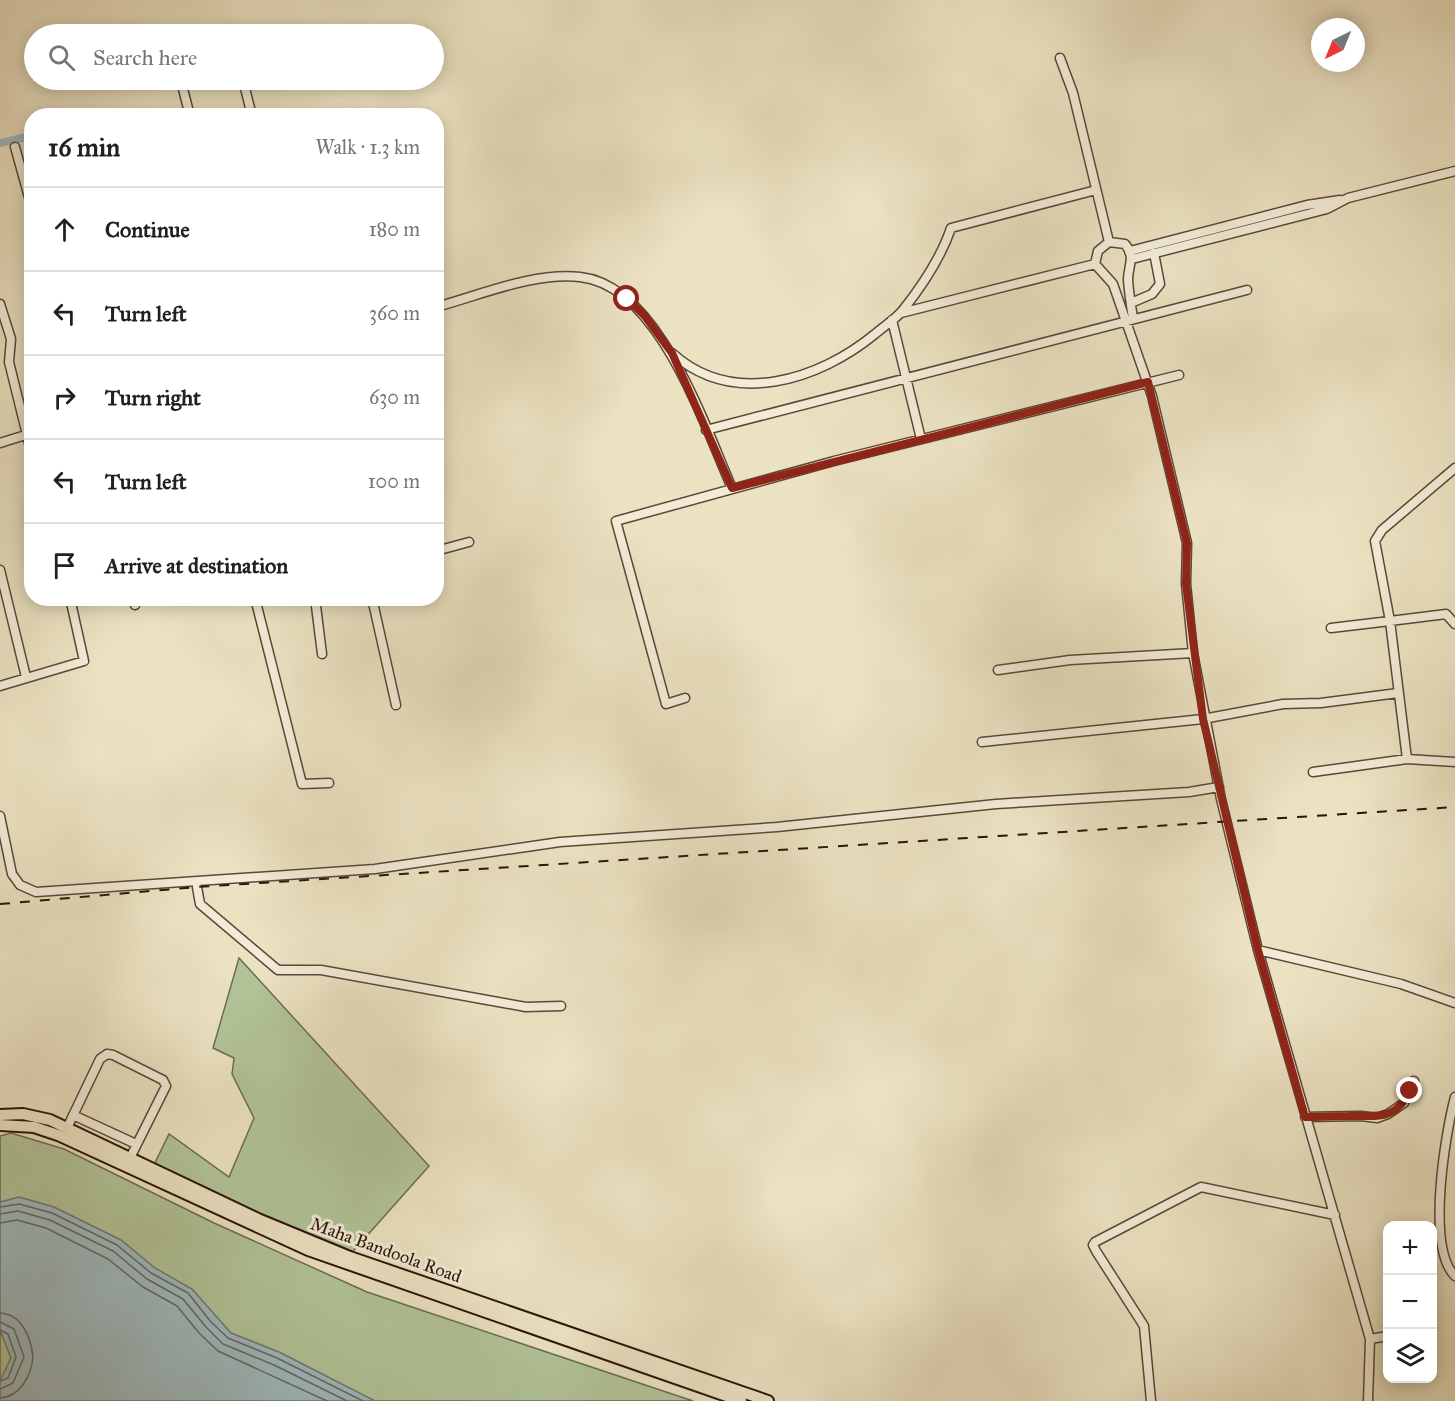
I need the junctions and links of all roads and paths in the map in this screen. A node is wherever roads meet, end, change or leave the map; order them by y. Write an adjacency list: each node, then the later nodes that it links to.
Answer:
1 (1060, 58): 9 (street)
2 (183, 90): 4 (street)
3 (246, 90): 5 (street)
4 (188, 108)
5 (250, 108)
6 (15, 147): 8 (street)
7 (1455, 171): 10 (street)
8 (24, 179)
9 (1096, 190): 11 (street); 19 (street)
10 (1348, 198): 12 (street); 13 (street)
11 (1109, 242): 13 (street); 14 (street)
12 (1154, 253): 13 (street); 16 (street)
13 (1131, 255): 16 (street)
14 (1095, 264): 19 (street); 21 (street)
15 (1247, 290): 21 (street)
16 (1131, 303): 21 (street)
17 (0, 304): 26 (street)
18 (444, 305): 22 (street)
19 (901, 312): 20 (street)
20 (892, 320): 22 (street); 24 (street)
21 (1129, 320): 24 (street); 25 (street)
22 (672, 353): 27 (street)
23 (1179, 375): 25 (street)
24 (906, 378): 27 (street); 29 (street)
25 (1148, 382): 29 (street); 43 (street)
26 (24, 416)
27 (706, 430): 32 (street)
28 (24, 436): 30 (street)
29 (921, 439): 32 (street)
30 (0, 443)
31 (1455, 468): 40 (street)
32 (732, 488): 49 (street)
33 (470, 542): 34 (street)
34 (444, 548)
35 (0, 570): 46 (street)
36 (72, 606): 46 (street)
37 (257, 606): 56 (street)
38 (316, 606): 44 (street)
39 (374, 606): 50 (street)
40 (1390, 621): 41 (street); 42 (street); 48 (street)
41 (1455, 624)
42 (1331, 628)
43 (1193, 652): 45 (street); 51 (street)
44 (322, 654)
45 (998, 670)
46 (26, 677): 47 (street)
47 (0, 686)
48 (1398, 693): 51 (street); 53 (street)
49 (685, 698)
50 (396, 705)
51 (1203, 719): 52 (street); 57 (street)
52 (982, 742)
53 (1407, 759): 54 (street); 55 (street)
54 (1455, 762)
55 (1313, 772)
56 (329, 783)
57 (1219, 787): 58 (street); 60 (street)
58 (0, 816)
59 (197, 887): 62 (street)
60 (1258, 950): 61 (street); 67 (street)
61 (1455, 1003)
62 (561, 1006)
63 (1414, 1081): 67 (street)
64 (1455, 1097): 73 (street)
65 (0, 1115): 69 (main road, Maha Bandoola Road)
66 (73, 1115): 69 (street); 70 (street); 70 (street)
67 (1305, 1117): 72 (street)
68 (0, 1125): 76 (main road, Maha Bandoola Road)
69 (67, 1128): 71 (main road, Maha Bandoola Road)
70 (136, 1144): 71 (street)
71 (130, 1158): 77 (main road, Maha Bandoola Road)
72 (1335, 1215): 75 (street); 78 (street)
73 (1455, 1276)
74 (1383, 1337): 75 (street)
75 (1370, 1339): 79 (street)
76 (741, 1401)
77 (768, 1401)
78 (1151, 1401)
79 (1368, 1401)

